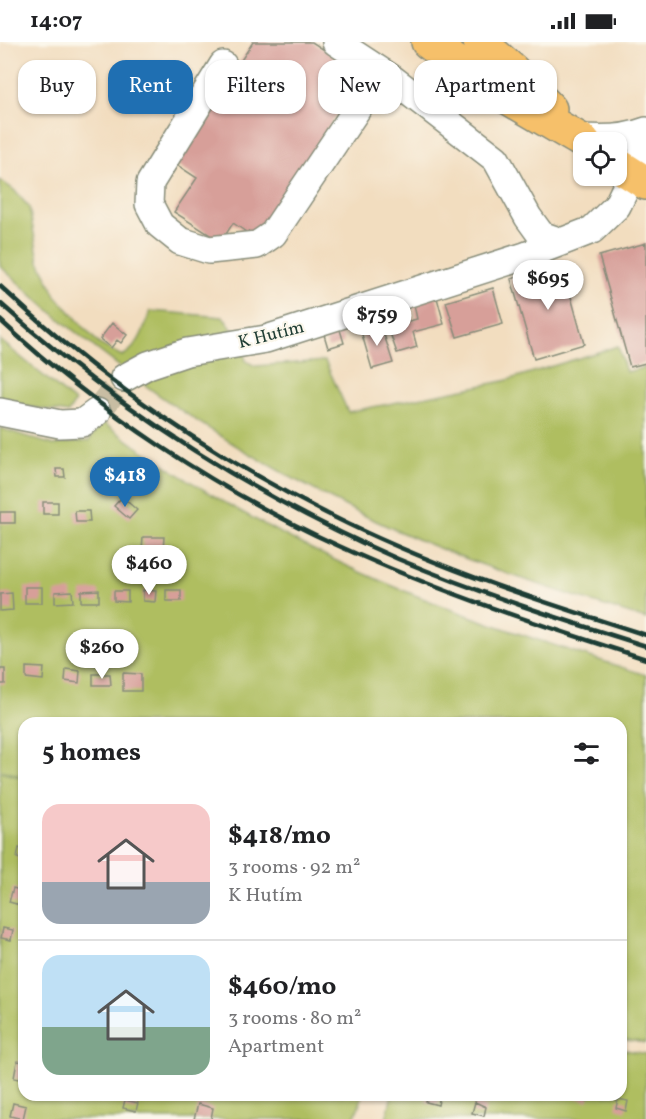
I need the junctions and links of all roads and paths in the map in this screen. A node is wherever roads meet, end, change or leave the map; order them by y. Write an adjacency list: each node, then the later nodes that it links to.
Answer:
1 (336, 42): 4 (street)
2 (428, 42): 11 (main road)
3 (480, 42): 9 (main road)
4 (363, 60)
5 (402, 88): 14 (street)
6 (205, 95): 7 (street)
7 (353, 114)
8 (646, 131): 10 (street)
9 (573, 133)
10 (627, 135)
11 (573, 136)
12 (646, 146): 13 (street, K Hutím)
13 (632, 174): 14 (street, K Hutím)
14 (561, 242): 15 (street, K Hutím)
15 (124, 378)
16 (0, 412): 17 (street)
17 (97, 412)

